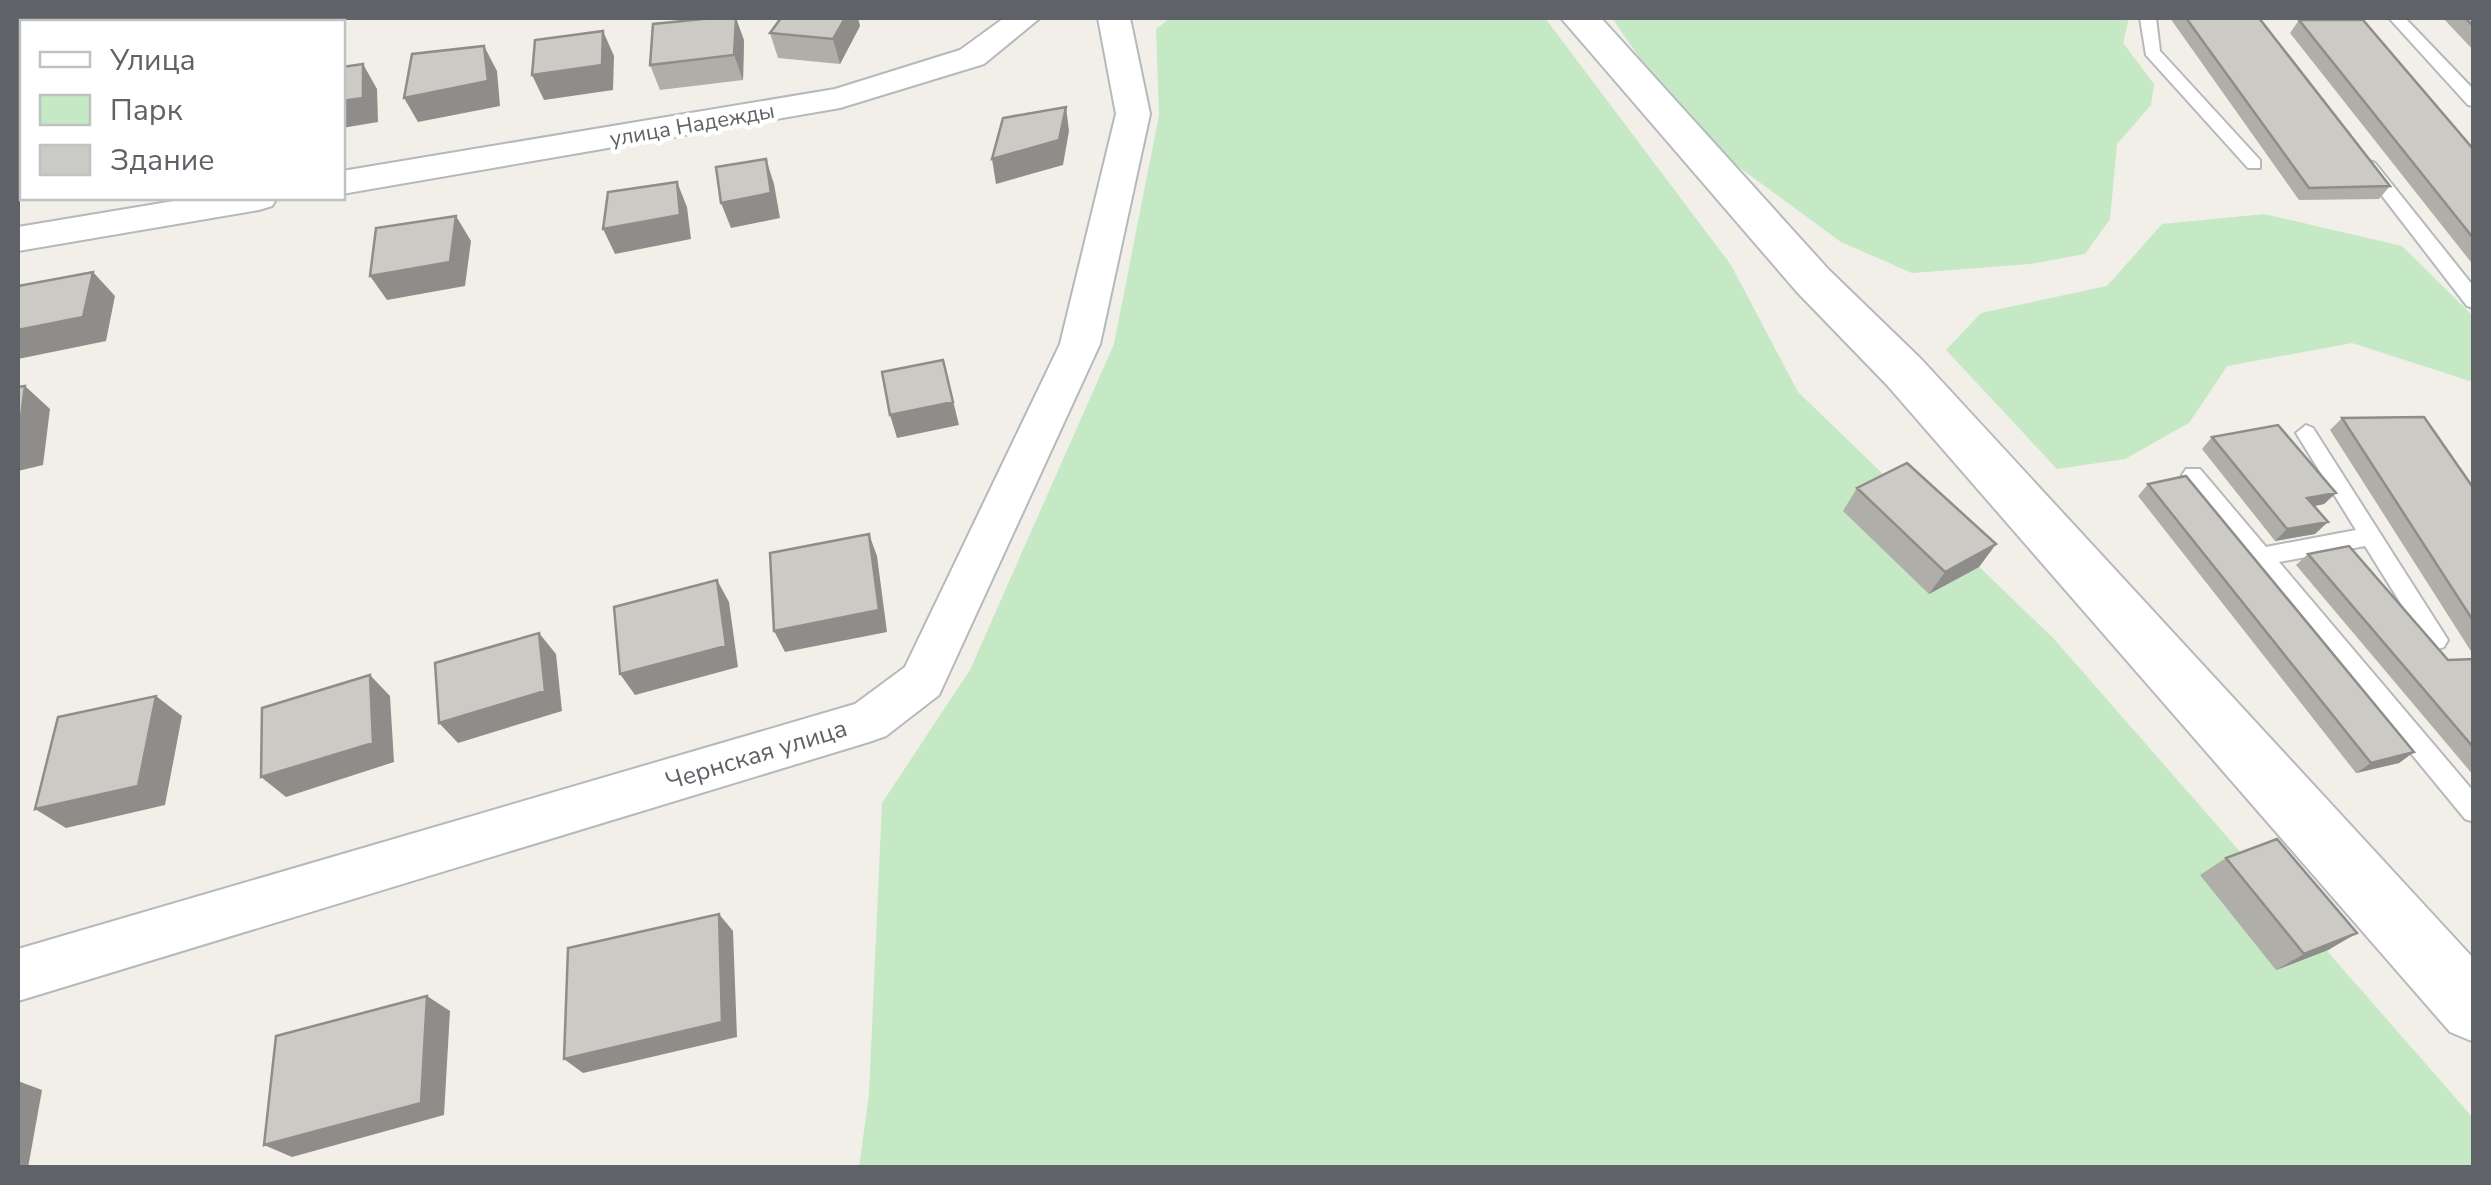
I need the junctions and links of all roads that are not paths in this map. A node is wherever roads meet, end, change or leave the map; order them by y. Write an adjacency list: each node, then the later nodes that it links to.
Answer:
1 (1024, 18): 10 (street, улица Надежды)
2 (1114, 18): 20 (street, Чернская улица)
3 (1580, 18): 21 (street)
4 (2148, 18): 9 (lane)
5 (2379, 18): 6 (lane)
6 (2401, 23): 7 (lane)
7 (2474, 100)
8 (2353, 146): 13 (lane)
9 (2254, 164)
10 (345, 182)
11 (247, 200): 12 (street)
12 (18, 239)
13 (2474, 301)
14 (2306, 434): 16 (lane)
15 (2194, 475): 17 (lane)
16 (2371, 536): 17 (lane); 18 (lane)
17 (2261, 557): 19 (lane)
18 (2436, 640)
19 (2474, 812)
20 (18, 975)
21 (2474, 1009)

